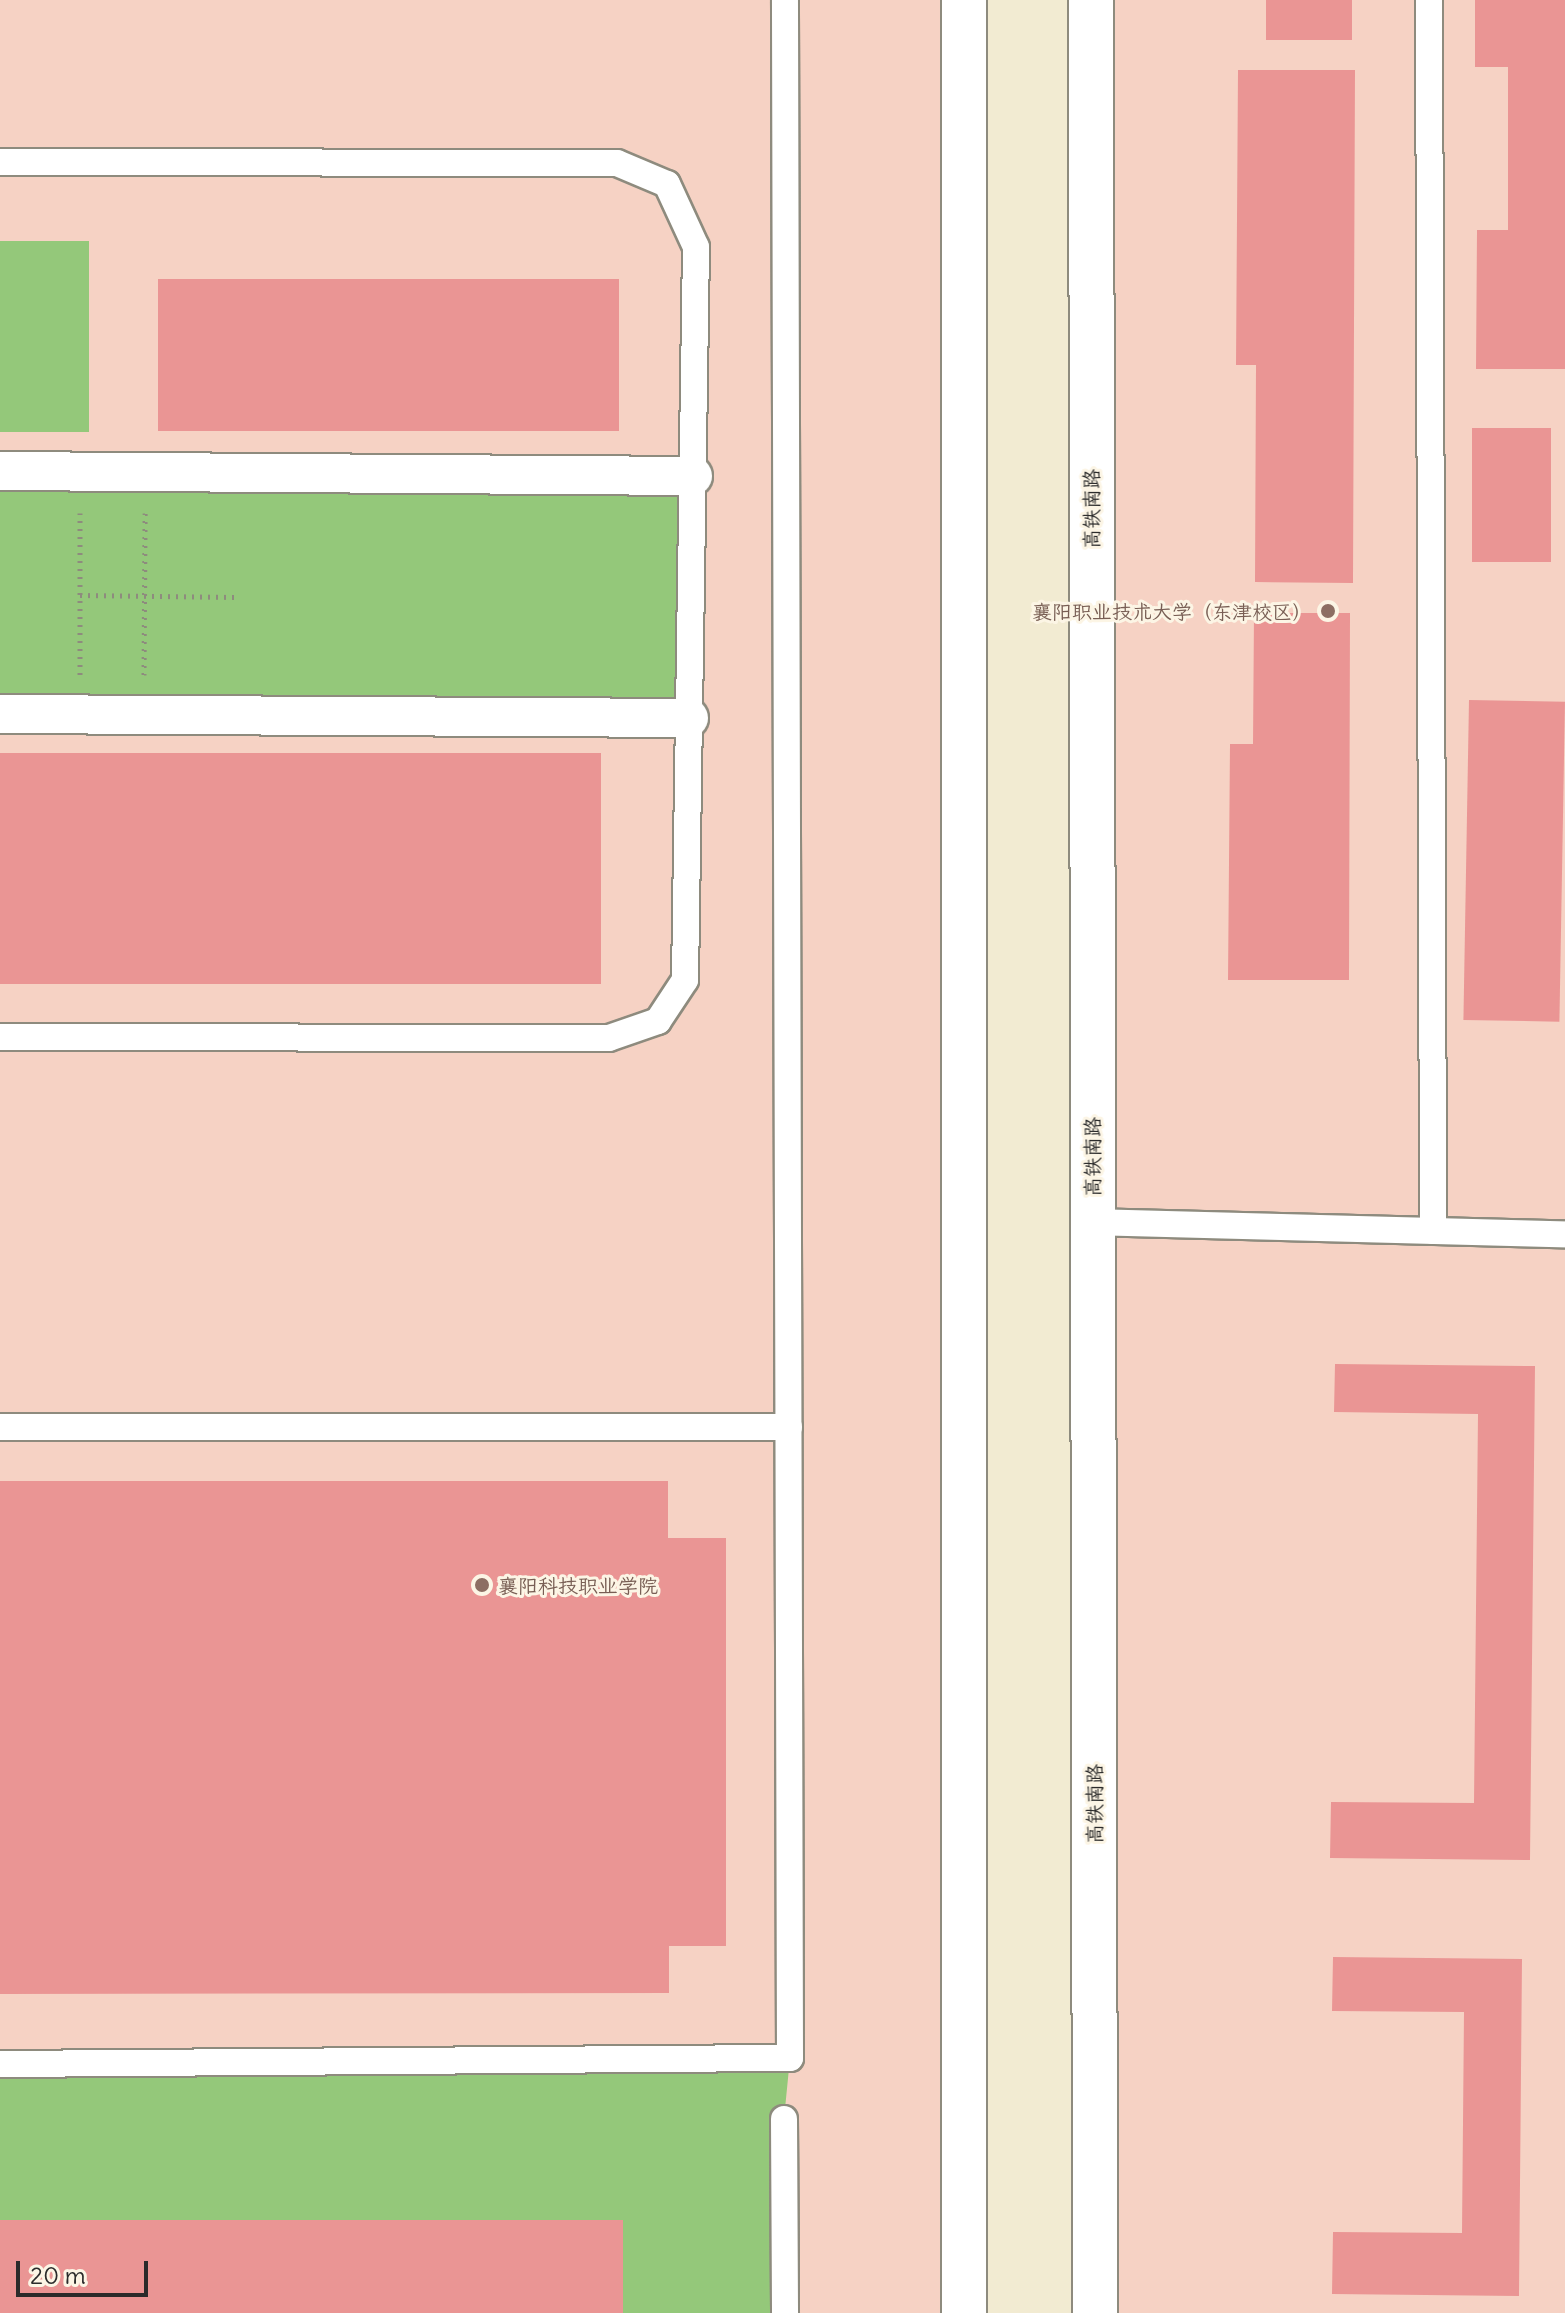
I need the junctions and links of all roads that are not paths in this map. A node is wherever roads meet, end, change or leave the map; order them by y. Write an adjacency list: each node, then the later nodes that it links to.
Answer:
1 (785, 0): 15 (lane)
2 (964, 0): 19 (main road)
3 (1091, 0): 11 (main road, 高铁南路)
4 (1429, 0): 12 (lane)
5 (0, 162): 7 (lane)
6 (0, 471): 7 (street)
7 (693, 476): 9 (lane)
8 (0, 714): 9 (street)
9 (689, 718): 10 (lane)
10 (0, 1037)
11 (1093, 1222): 12 (lane); 20 (main road, 高铁南路)
12 (1433, 1231): 13 (lane)
13 (1565, 1234)
14 (0, 1427): 15 (lane)
15 (789, 1427): 16 (lane)
16 (0, 2064)
17 (784, 2119): 18 (lane)
18 (785, 2313)
19 (964, 2313)
20 (1095, 2313)

